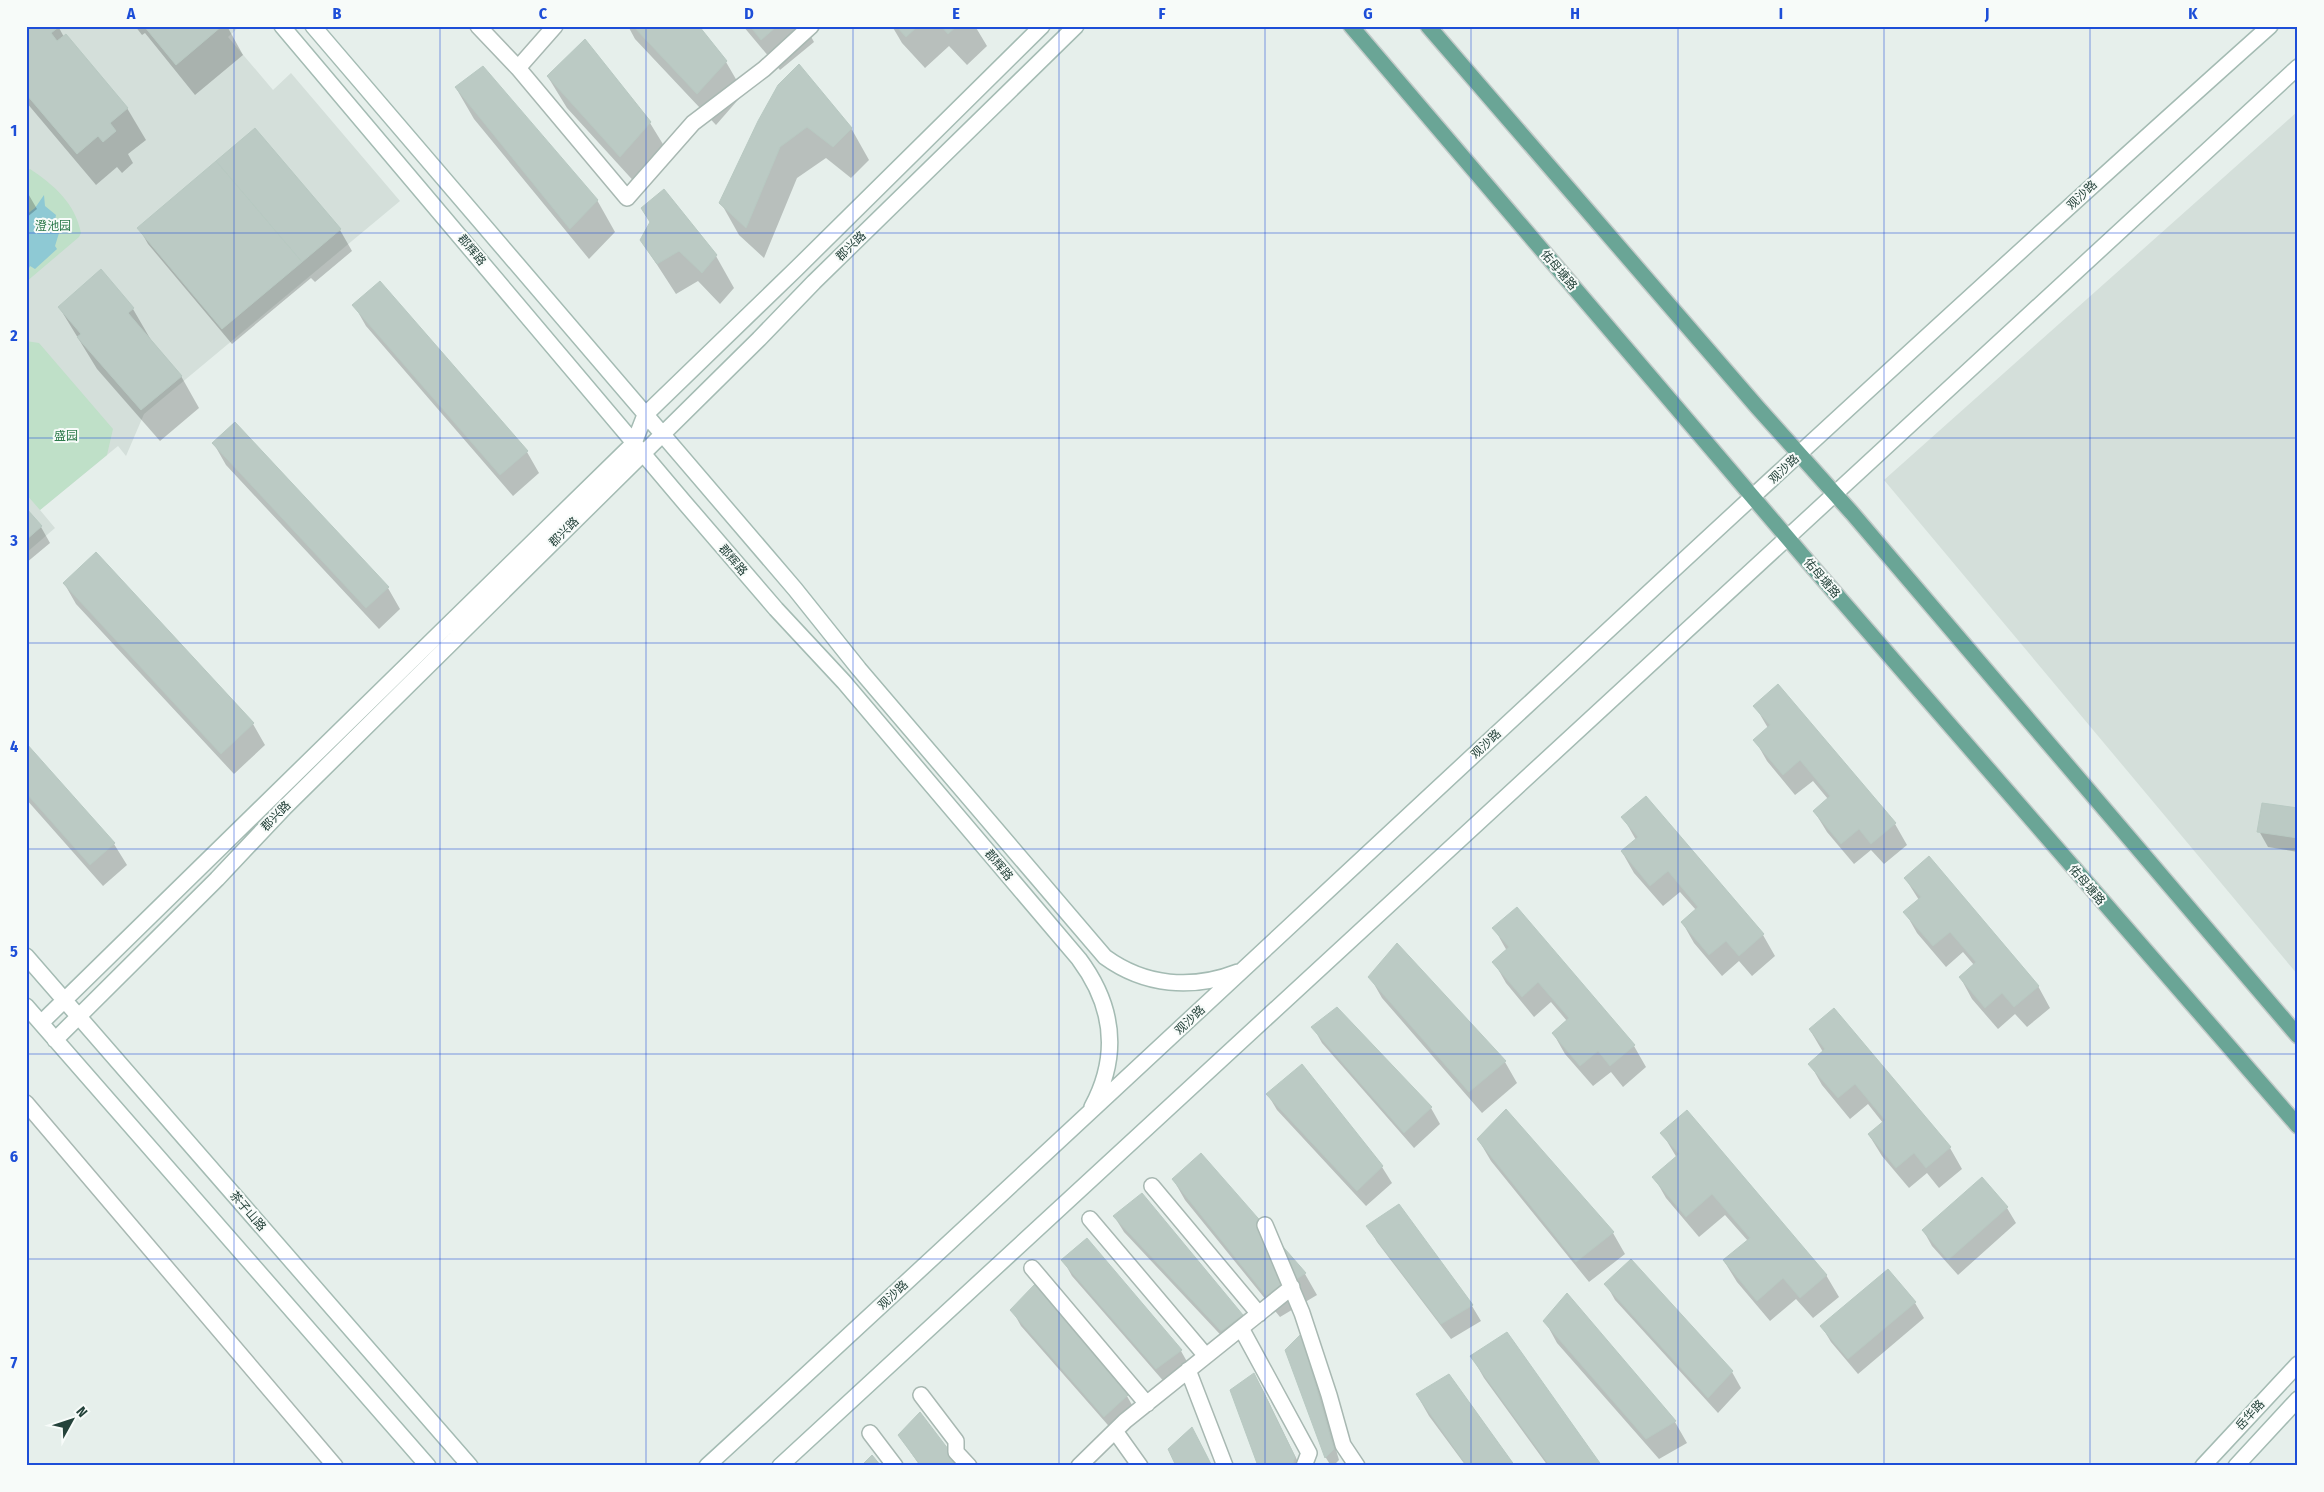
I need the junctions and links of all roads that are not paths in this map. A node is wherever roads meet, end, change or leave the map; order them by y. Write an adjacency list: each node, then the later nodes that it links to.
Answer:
1 (282, 26): 15 (main road, 郡辉路)
2 (313, 26): 13 (main road, 郡辉路)
3 (478, 26): 12 (main road)
4 (555, 26): 12 (main road)
5 (811, 26): 12 (main road)
6 (1042, 26): 13 (main road, 郡兴路)
7 (1076, 26): 14 (main road, 郡兴路)
8 (1351, 26): 18 (main road, 佑母塘路)
9 (1428, 26): 16 (main road)
10 (2270, 26): 16 (main road, 观沙路)
11 (2298, 67): 17 (main road)
12 (518, 68)
13 (645, 415): 14 (main road, 郡辉路); 15 (main road, 郡兴路)
14 (662, 435): 15 (main road, 郡兴路); 21 (main road, 郡辉路)
15 (638, 449): 22 (main road, 郡兴路); 24 (main road, 郡兴路); 29 (main road, 郡辉路)
16 (1800, 455): 17 (main road); 18 (main road, 观沙路)
17 (1835, 494): 19 (main road); 26 (main road)
18 (1754, 498): 19 (main road, 佑母塘路); 21 (main road, 观沙路)
19 (1787, 537): 30 (main road, 佑母塘路); 51 (main road)
20 (26, 956): 22 (main road, 茶子山路)
21 (1244, 969): 29 (main road, 观沙路)
22 (64, 1000): 24 (main road, 茶子山路); 25 (main road, 郡兴路)
23 (26, 1006): 25 (main road)
24 (78, 1016): 27 (main road, 郡兴路); 49 (main road, 茶子山路)
25 (41, 1023): 27 (main road)
26 (2298, 1036)
27 (55, 1040): 48 (main road)
28 (26, 1103): 47 (main road)
29 (1087, 1117): 50 (main road, 观沙路)
30 (2298, 1126)
31 (1152, 1186): 36 (main road)
32 (1090, 1219): 38 (main road)
33 (1265, 1225): 35 (main road)
34 (1032, 1268): 43 (main road)
35 (1292, 1287): 36 (main road); 57 (main road)
36 (1259, 1314): 37 (main road)
37 (1241, 1328): 38 (main road); 46 (main road)
38 (1206, 1356): 40 (main road)
39 (2298, 1364): 58 (main road, 岳华路)
40 (1188, 1370): 43 (main road); 56 (main road)
41 (921, 1395): 53 (main road)
42 (2298, 1399): 59 (main road, 岳华路)
43 (1146, 1404): 44 (main road)
44 (1114, 1431): 54 (main road); 55 (main road)
45 (870, 1433): 52 (main road)
46 (1306, 1459)
47 (335, 1466)
48 (428, 1466)
49 (470, 1466)
50 (707, 1466)
51 (780, 1466)
52 (895, 1466)
53 (969, 1466)
54 (1079, 1466)
55 (1140, 1466)
56 (1225, 1466)
57 (1356, 1466)
58 (2203, 1466)
59 (2236, 1466)

